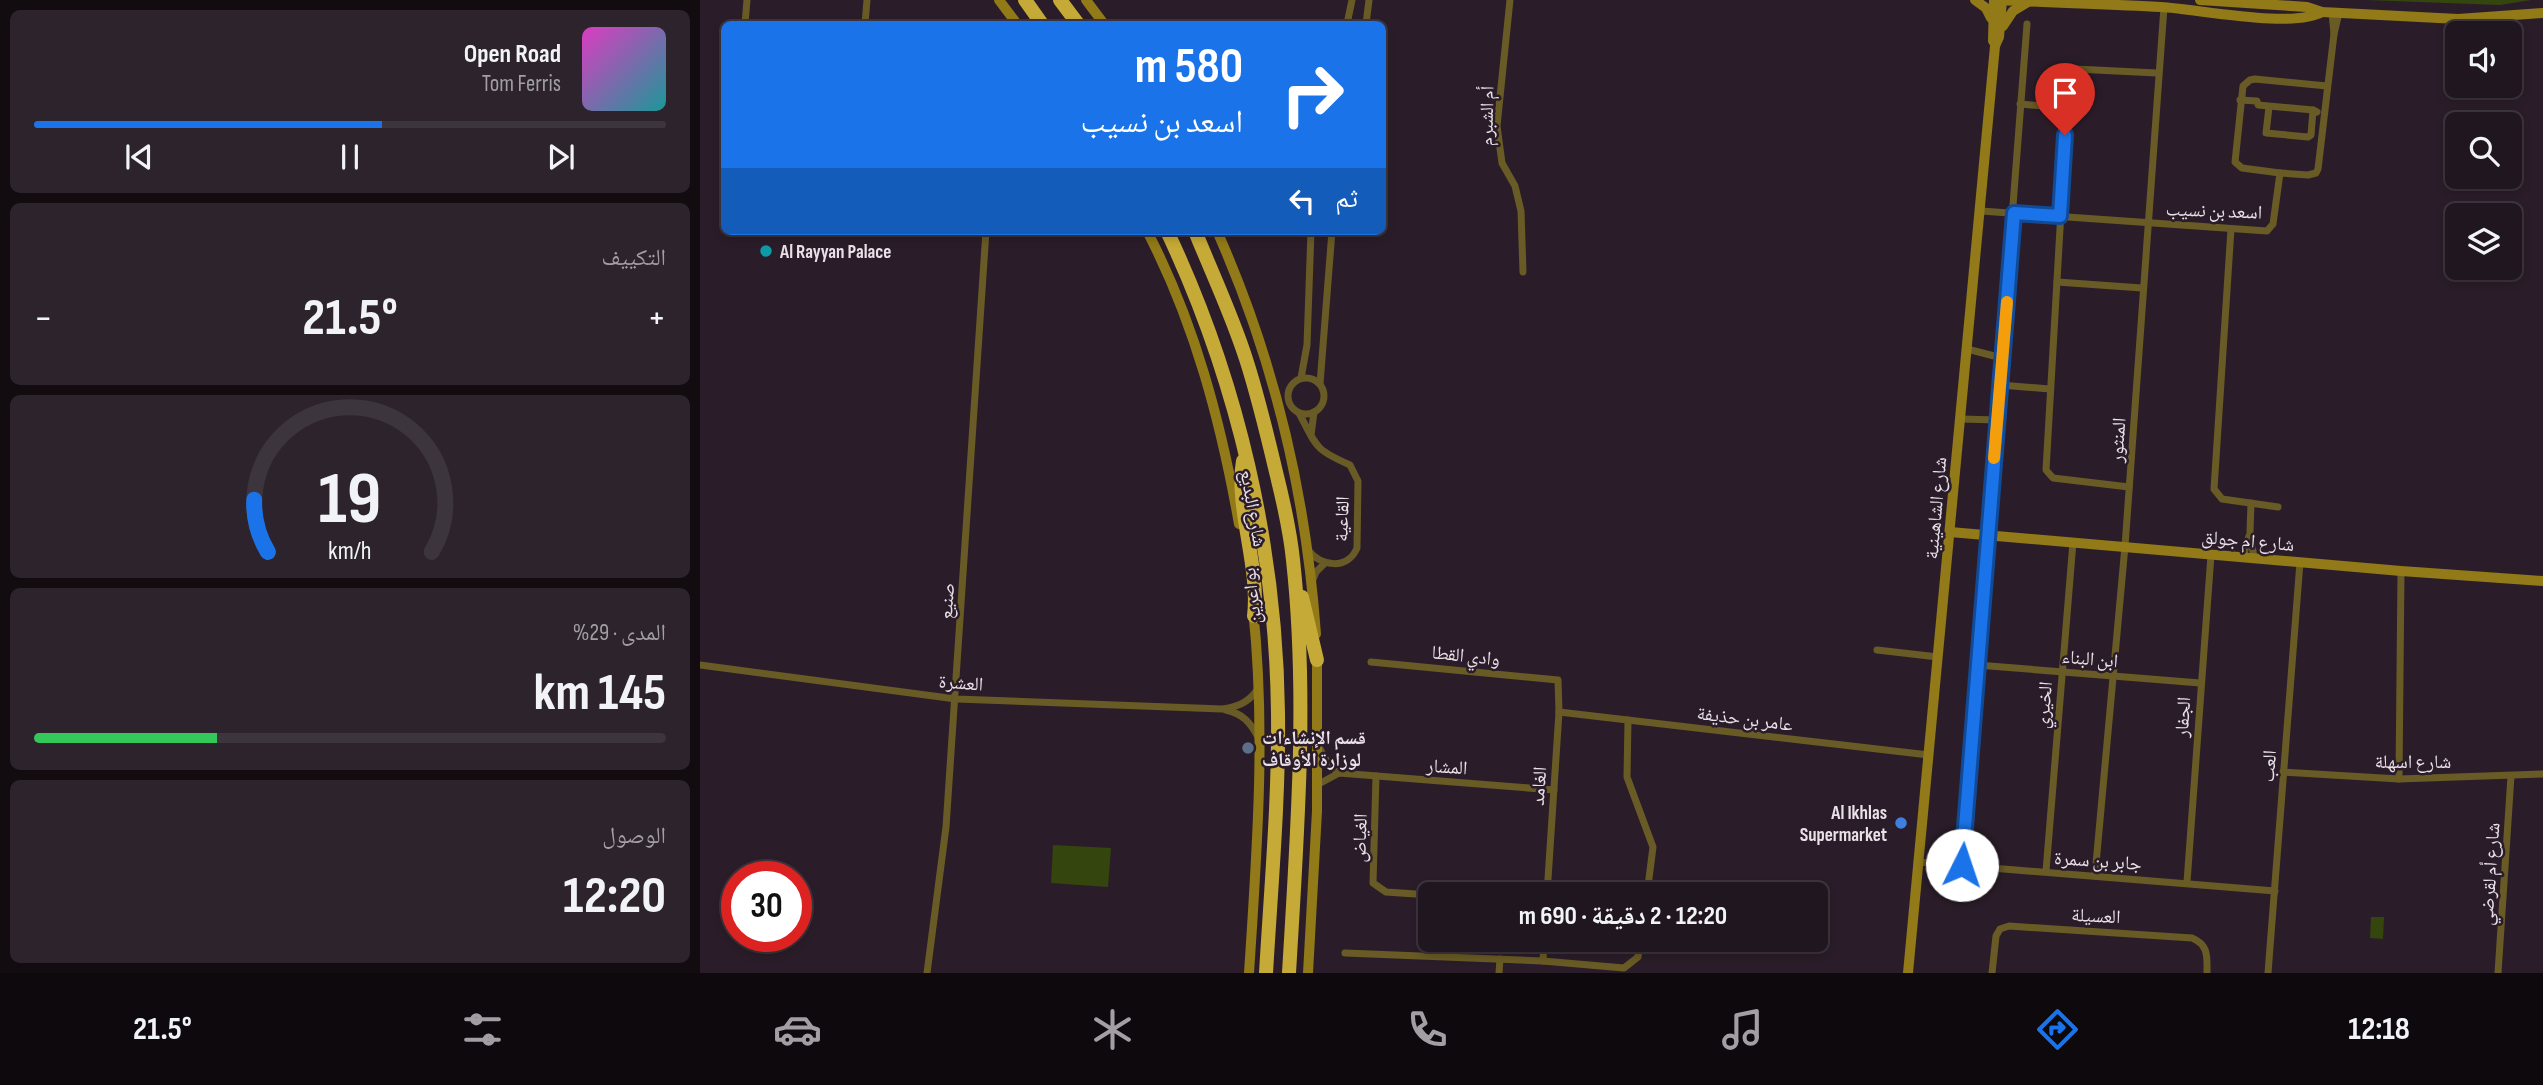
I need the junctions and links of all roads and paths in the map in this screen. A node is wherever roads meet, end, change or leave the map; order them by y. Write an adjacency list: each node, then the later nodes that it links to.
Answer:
1 (747, 0): 22 (street)
2 (867, 0): 23 (street)
3 (999, 0): 24 (street)
4 (1025, 0): 25 (highway)
5 (1060, 0): 26 (highway)
6 (1350, 0): 28 (street)
7 (1371, 0): 29 (street)
8 (1510, 0): 55 (street, أم الشبرم)
9 (1975, 0): 30 (street)
10 (1994, 0): 30 (street, شارع الشاهينية)
11 (2002, 0): 14 (street); 32 (street, شارع الشاهينية)
12 (2200, 0): 15 (street)
13 (2279, 0): 17 (street)
14 (2028, 1): 18 (street); 32 (street)
15 (2225, 1): 19 (street)
16 (1090, 4): 27 (street)
17 (2291, 6): 19 (street); 20 (street)
18 (2164, 7): 19 (street); 34 (street, المنثور)
19 (2258, 7): 20 (street)
20 (2331, 13): 21 (street); 35 (street)
21 (2543, 13)
22 (745, 21)
23 (865, 21)
24 (1015, 21)
25 (1040, 21)
26 (1076, 21)
27 (1102, 21)
28 (1347, 21)
29 (1366, 21)
30 (1992, 21): 33 (street, شارع الشاهينية)
31 (2027, 24): 37 (street)
32 (2000, 32): 33 (street, شارع الشاهينية)
33 (1995, 46): 43 (street, شارع الشاهينية)
34 (2157, 73): 39 (street); 46 (street, المنثور)
35 (2327, 86): 36 (street); 41 (street)
36 (2240, 100): 38 (street); 42 (street)
37 (2020, 104): 39 (street); 44 (street)
38 (2269, 107): 40 (street); 40 (street)
39 (2067, 108): 45 (street)
40 (2313, 110): 41 (street)
41 (2325, 113): 42 (street)
42 (2280, 173): 47 (street, اسعد بن نسيب)
43 (1981, 211): 44 (street, اسعد بن نسيب); 58 (street, شارع الشاهينية)
44 (2014, 213): 45 (street, اسعد بن نسيب); 59 (street)
45 (2060, 216): 46 (street, اسعد بن نسيب); 56 (street)
46 (2147, 223): 47 (street, اسعد بن نسيب); 57 (street, المنثور)
47 (2231, 229): 71 (street)
48 (986, 235): 98 (street, صنيع)
49 (1149, 235): 86 (street, شارع البديع)
50 (1169, 235): 69 (highway, بو اعرين)
51 (1197, 235): 79 (highway)
52 (1219, 235): 77 (street)
53 (1311, 235): 60 (street)
54 (1332, 235): 61 (street)
55 (1524, 272)
56 (2057, 282): 57 (street); 63 (street)
57 (2142, 288): 70 (street, المنثور)
58 (1967, 349): 59 (street); 66 (street, شارع الشاهينية)
59 (2002, 358): 62 (street)
60 (1301, 378): 61 (street); 65 (street)
61 (1320, 384): 64 (street)
62 (2000, 385): 63 (street); 67 (street)
63 (2050, 389): 70 (street)
64 (1314, 412): 65 (street); 68 (street)
65 (1299, 413): 68 (street, القاعية)
66 (1961, 419): 67 (street); 73 (street, شارع الشاهينية)
67 (1997, 420): 74 (street)
68 (1311, 435): 82 (street, القاعية)
69 (1244, 449): 86 (highway); 129 (highway, بو اعرين)
70 (2129, 487): 76 (street, المنثور)
71 (2251, 503): 72 (street); 80 (street)
72 (2278, 507)
73 (1950, 531): 74 (street, شارع ام جولق); 88 (street, شارع الشاهينية)
74 (1989, 535): 75 (street, شارع ام جولق); 92 (street)
75 (2073, 542): 76 (street, شارع ام جولق); 93 (street, الخيري)
76 (2125, 546): 78 (street, شارع ام جولق); 94 (street, المنثور)
77 (1307, 550): 82 (street, القاعية); 85 (street)
78 (2211, 555): 80 (street, شارع ام جولق); 96 (street, الجفار)
79 (1293, 558): 89 (highway); 130 (highway)
80 (2248, 558): 81 (street, شارع ام جولق)
81 (2300, 562): 83 (street, شارع ام جولق); 105 (street, العب)
82 (1325, 563): 85 (street, القاعية)
83 (2401, 572): 84 (street, شارع ام جولق); 110 (street)
84 (2543, 581)
85 (1312, 582): 89 (street)
86 (1254, 616): 97 (street, شارع البديع)
87 (1877, 650): 88 (street)
88 (1938, 657): 104 (street, شارع الشاهينية)
89 (1317, 660): 103 (street)
90 (1371, 662): 95 (street, وادي القطا)
91 (700, 665): 98 (street, العشرة)
92 (1977, 665): 93 (street, ابن البناء); 114 (street)
93 (2062, 672): 94 (street, ابن البناء); 115 (street, الخيري)
94 (2114, 676): 96 (street, ابن البناء); 116 (street, المنثور)
95 (1558, 680): 100 (street, الغامد)
96 (2200, 683): 119 (street, الجفار)
97 (1260, 687): 99 (street, العشرة); 102 (street, شارع البديع)
98 (956, 699): 99 (street, العشرة); 127 (street, صنيع)
99 (1222, 709): 102 (street, العشرة)
100 (1559, 712): 101 (street, عامر بن حذيفة); 112 (street, الغامد)
101 (1628, 720): 104 (street, عامر بن حذيفة); 118 (street)
102 (1259, 740): 128 (street, شارع البديع)
103 (1318, 743): 106 (street); 111 (street)
104 (1928, 755): 113 (street, شارع الشاهينية)
105 (2283, 772): 110 (street, شارع اسهلة); 120 (street, العب)
106 (1339, 773): 108 (street, المشار); 111 (street)
107 (2543, 774): 109 (street, شارع اسهلة)
108 (1376, 776): 112 (street, المشار); 121 (street, الغياض)
109 (2511, 776): 110 (street, شارع اسهلة); 137 (street, شارع أم لقرضي)
110 (2399, 779)
111 (1317, 785): 131 (street)
112 (1554, 789): 117 (street, الغامد)
113 (1918, 862): 114 (street, جابر بن سمرة); 133 (street, شارع الشاهينية)
114 (1962, 865): 115 (street, جابر بن سمرة)
115 (2046, 872): 116 (street, جابر بن سمرة)
116 (2095, 875): 119 (street, جابر بن سمرة)
117 (1548, 882)
118 (1649, 882)
119 (2187, 882): 120 (street, جابر بن سمرة)
120 (2275, 891): 136 (street, العب)
121 (1418, 894)
122 (1543, 952): 126 (street)
123 (1639, 952): 126 (street)
124 (1345, 953): 125 (street)
125 (1500, 959): 126 (street); 132 (street)
126 (1543, 961)
127 (928, 973)
128 (1250, 973)
129 (1266, 973)
130 (1289, 973)
131 (1308, 973)
132 (1499, 973)
133 (1908, 973)
134 (1992, 973): 135 (street, العسيلة)
135 (2207, 973)
136 (2268, 973)
137 (2498, 973)

